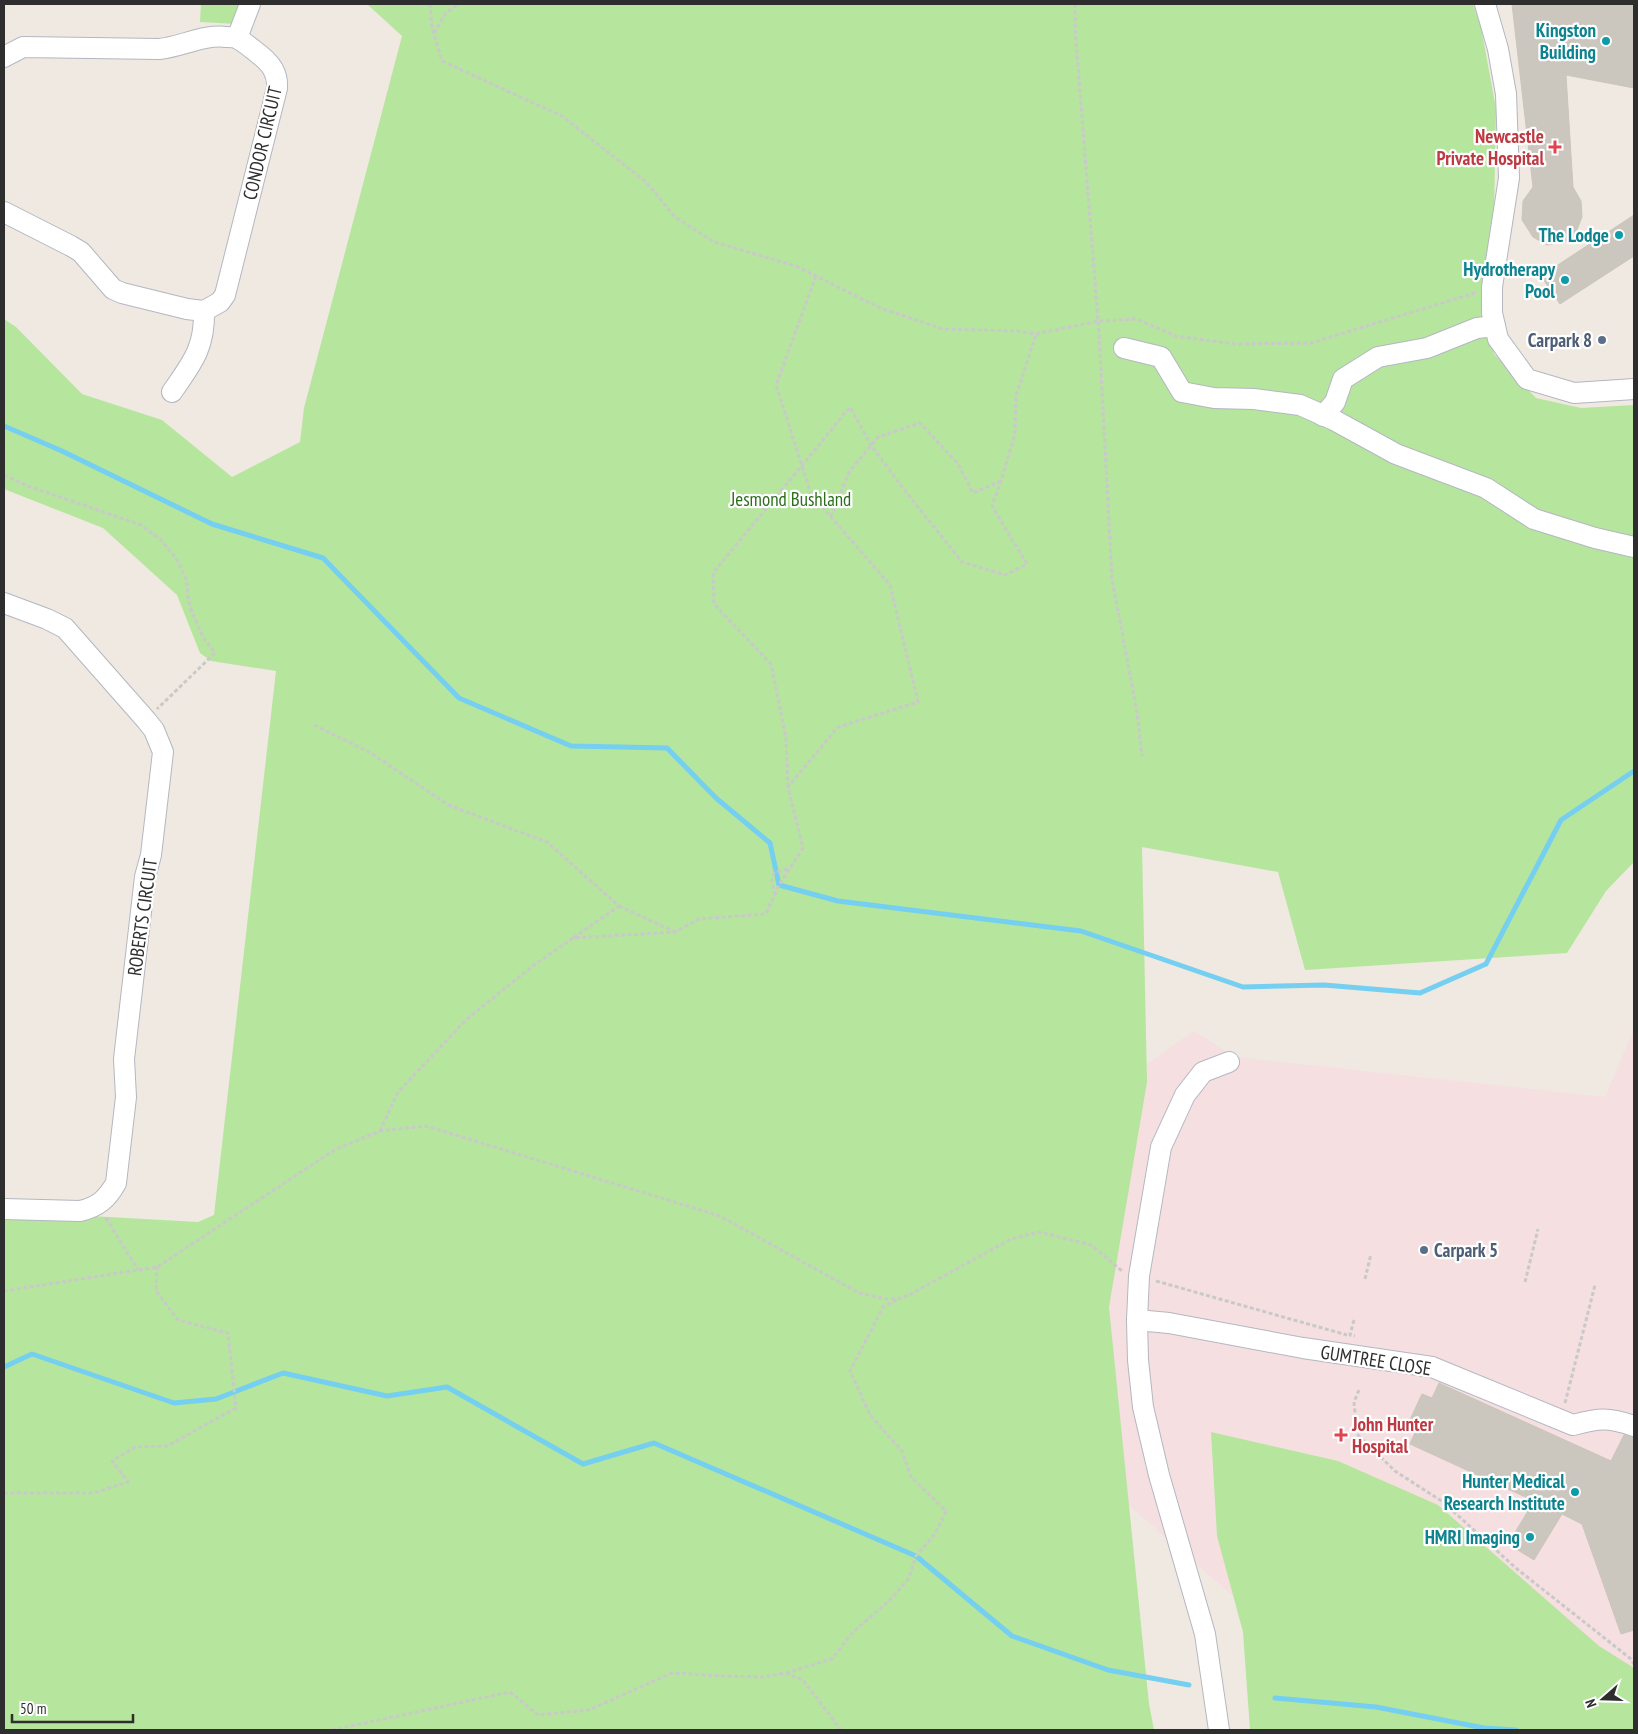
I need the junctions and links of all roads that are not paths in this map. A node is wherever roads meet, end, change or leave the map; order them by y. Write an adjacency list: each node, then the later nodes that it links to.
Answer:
1 (250, 4): 3 (street)
2 (1485, 4): 7 (street)
3 (236, 38): 4 (street); 6 (street, CONDOR CIRCUIT)
4 (4, 57)
5 (4, 212): 6 (street)
6 (204, 310): 10 (street)
7 (1495, 326): 9 (street); 11 (street)
8 (1124, 348): 11 (street)
9 (1634, 389)
10 (172, 392)
11 (1323, 416): 12 (street)
12 (1634, 547)
13 (4, 603): 15 (street, ROBERTS CIRCUIT)
14 (1229, 1062): 16 (street)
15 (4, 1210)
16 (1137, 1320): 17 (street, GUMTREE CLOSE); 18 (street)
17 (1634, 1426)
18 (1219, 1730)

